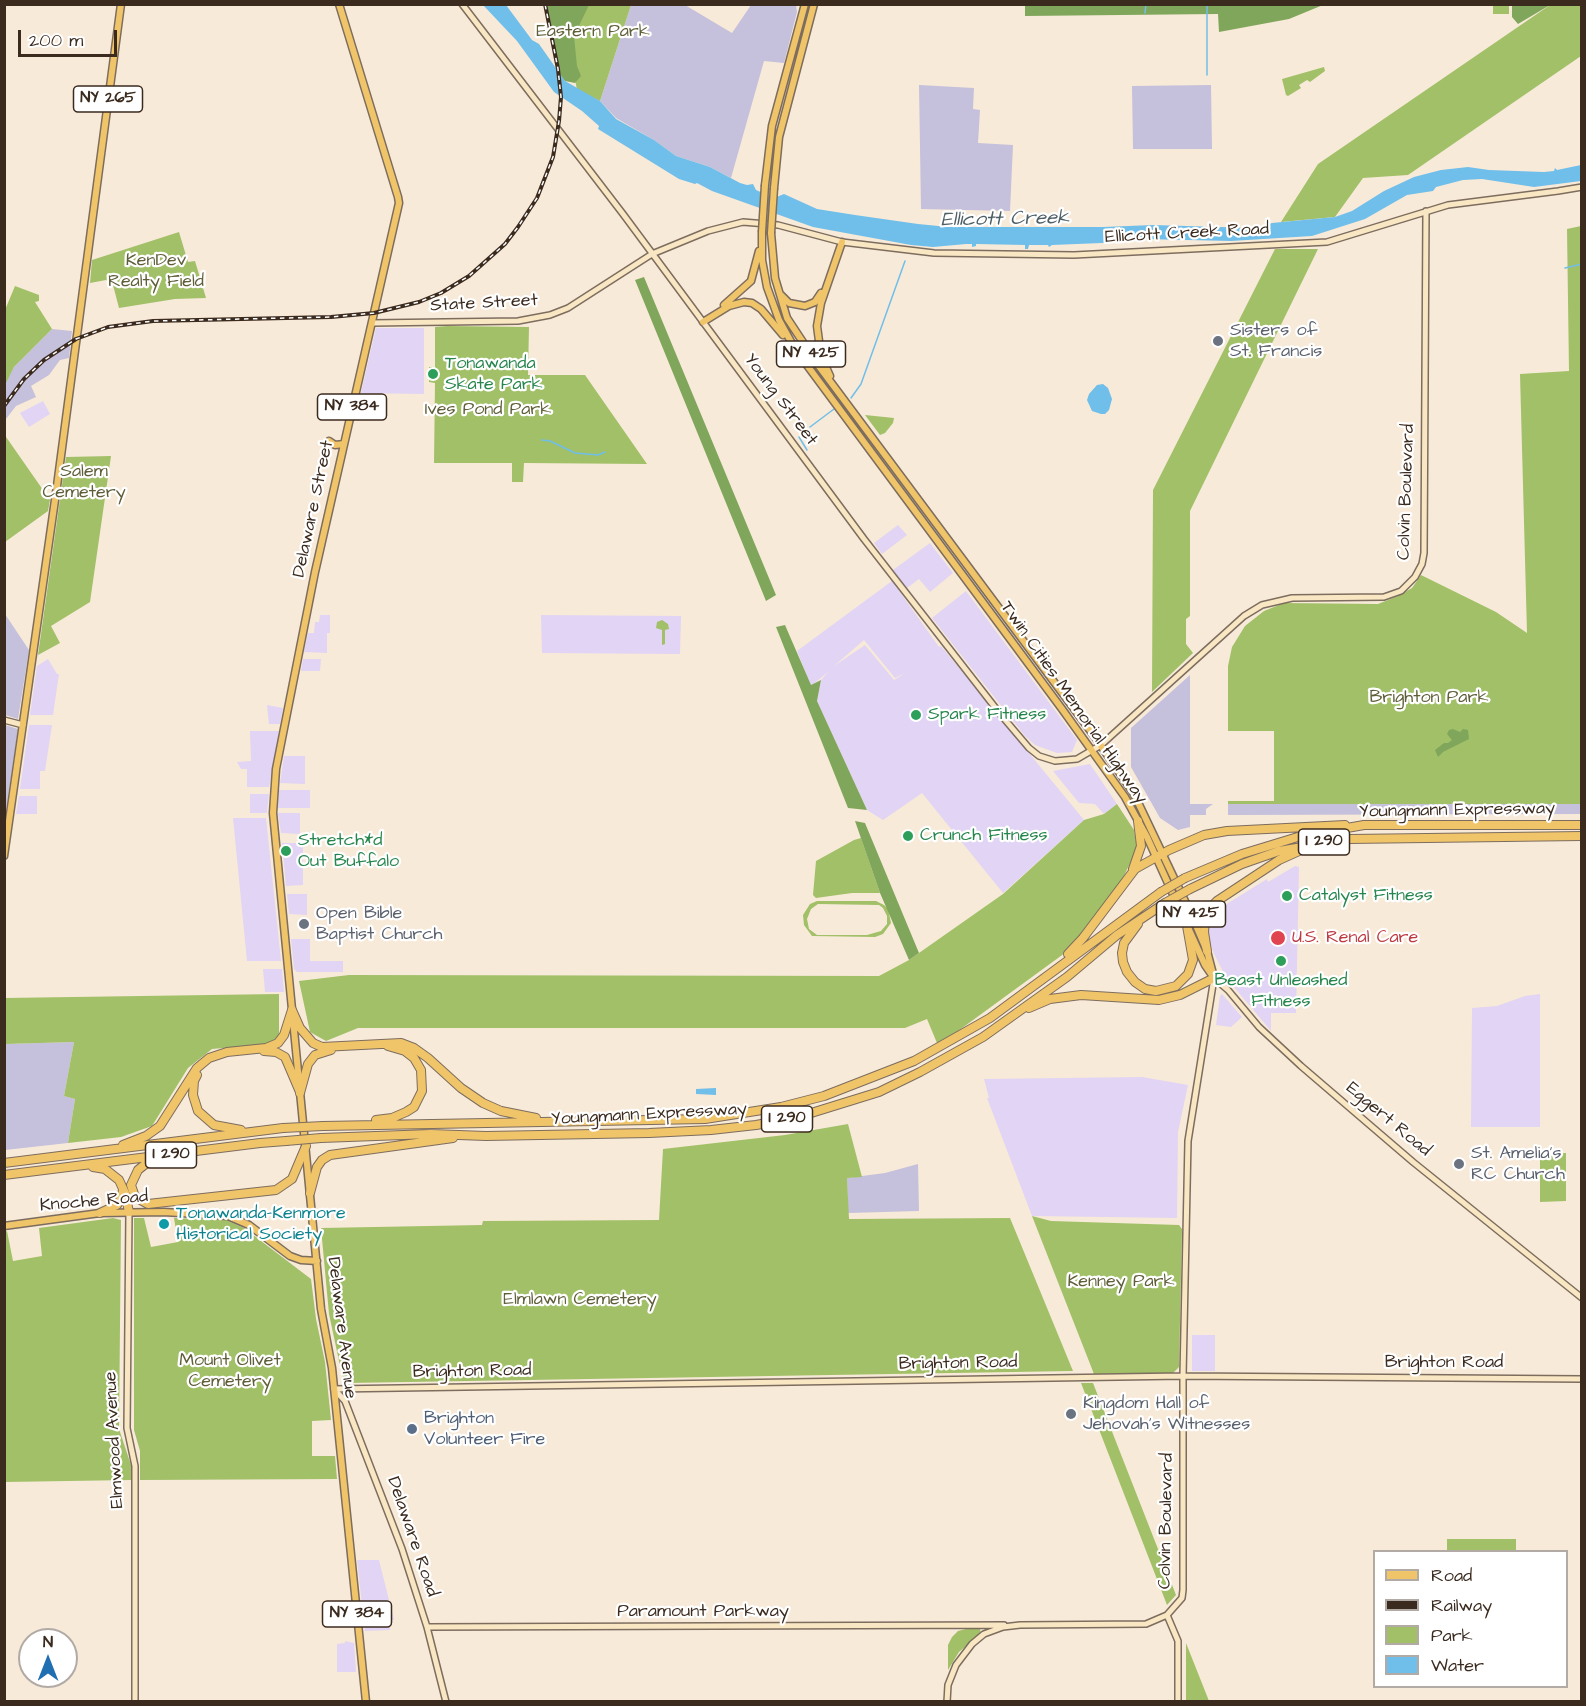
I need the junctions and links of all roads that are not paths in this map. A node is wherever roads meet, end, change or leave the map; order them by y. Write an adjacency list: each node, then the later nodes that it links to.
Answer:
1 (121, 4): 19 (main road, NY 265)
2 (339, 4): 13 (main road, Delaware Street / NY 384)
3 (462, 4): 10 (street, Young Street)
4 (805, 4): 8 (main road, Twin Cities Memorial Highway / NY 425, bridge)
5 (814, 4): 11 (main road, Twin Cities Memorial Highway / NY 425, bridge)
6 (1581, 187): 7 (street, Ellicott Creek Road)
7 (1426, 210): 9 (street, Ellicott Creek Road); 20 (street, Colvin Boulevard)
8 (761, 242): 12 (main road); 14 (main road, Twin Cities Memorial Highway / NY 425)
9 (841, 242): 10 (street, Ellicott Creek Road); 11 (main road); 15 (main road)
10 (652, 254): 12 (street, Young Street); 13 (street, State Street)
11 (777, 288): 15 (main road, Twin Cities Memorial Highway / NY 425)
12 (703, 322): 14 (main road); 21 (street, Young Street)
13 (372, 323): 17 (main road, Delaware Street / NY 384)
14 (795, 349): 21 (main road, Twin Cities Memorial Highway / NY 425)
15 (837, 390): 20 (main road, Twin Cities Memorial Highway / NY 425)
16 (329, 441): 17 (main road)
17 (344, 444): 22 (main road, Delaware Street / NY 384)
18 (4, 720): 19 (street)
19 (23, 725): 29 (main road, NY 265)
20 (1101, 745): 21 (street, Young Street); 28 (main road, Twin Cities Memorial Highway / NY 425)
21 (1093, 751): 23 (main road, Twin Cities Memorial Highway / NY 425)
22 (273, 816): 36 (main road, Delaware Avenue / NY 384)
23 (1138, 821): 28 (main road, Twin Cities Memorial Highway / NY 425); 30 (highway)
24 (1364, 825): 25 (highway, Youngmann Expressway / I 290); 28 (highway); 34 (highway, Youngmann Expressway / I 290, bridge)
25 (1581, 825)
26 (1581, 836): 27 (highway, Youngmann Expressway / I 290)
27 (1319, 843): 31 (highway, Youngmann Expressway / I 290, bridge); 33 (highway)
28 (1160, 854): 30 (highway); 32 (main road, Twin Cities Memorial Highway / NY 425); 33 (main road, Twin Cities Memorial Highway / NY 425)
29 (4, 856)
30 (1128, 877): 34 (highway)
31 (1148, 914): 32 (highway); 37 (highway, Youngmann Expressway / I 290)
32 (1187, 926): 35 (main road, Twin Cities Memorial Highway)
33 (1207, 951): 35 (main road, Twin Cities Memorial Highway / NY 425)
34 (1055, 968): 39 (highway, Youngmann Expressway / I 290)
35 (1214, 978): 37 (highway); 55 (street, Eggert Road); 56 (street, Colvin Boulevard)
36 (292, 1010): 38 (main road, Delaware Avenue / NY 384); 39 (highway); 44 (highway)
37 (1011, 1016): 42 (highway, Youngmann Expressway / I 290)
38 (300, 1093): 40 (highway); 41 (highway); 43 (main road, Delaware Avenue / NY 384)
39 (555, 1121): 40 (highway, Youngmann Expressway / I 290)
40 (355, 1124): 41 (highway, Youngmann Expressway / I 290, bridge)
41 (251, 1132): 44 (highway, Youngmann Expressway / I 290)
42 (486, 1136): 45 (highway, Youngmann Expressway / I 290, bridge); 50 (highway)
43 (306, 1146): 49 (highway); 50 (main road, Delaware Avenue / NY 384)
44 (107, 1150): 46 (highway, Youngmann Expressway / I 290)
45 (172, 1155): 47 (highway, Youngmann Expressway / I 290); 49 (highway)
46 (4, 1163)
47 (56, 1169): 48 (highway, Youngmann Expressway / I 290); 49 (highway)
48 (4, 1175)
49 (127, 1186): 51 (highway); 52 (highway)
50 (310, 1193): 54 (main road, Delaware Avenue / NY 384)
51 (129, 1212): 52 (main road, Knoche Road); 54 (main road, Knoche Road); 64 (street, Elmwood Avenue)
52 (100, 1213): 53 (main road, Knoche Road)
53 (4, 1226)
54 (317, 1261): 58 (main road, Delaware Avenue / NY 384)
55 (1581, 1298)
56 (1183, 1376): 57 (street, Brighton Road); 58 (street, Brighton Road); 59 (street, Colvin Boulevard)
57 (1581, 1379)
58 (334, 1389): 62 (street, Delaware Road); 65 (main road, Delaware Avenue / NY 384)
59 (1167, 1615): 61 (street, Colvin Boulevard); 68 (street)
60 (980, 1625): 61 (street, Paramount Parkway); 62 (street, Paramount Parkway); 63 (street)
61 (1012, 1625): 63 (street, Colvin Boulevard)
62 (427, 1627): 66 (street, Delaware Road)
63 (984, 1634): 67 (street, Colvin Boulevard)
64 (135, 1701)
65 (366, 1701)
66 (446, 1701)
67 (946, 1701)
68 (1178, 1701)

